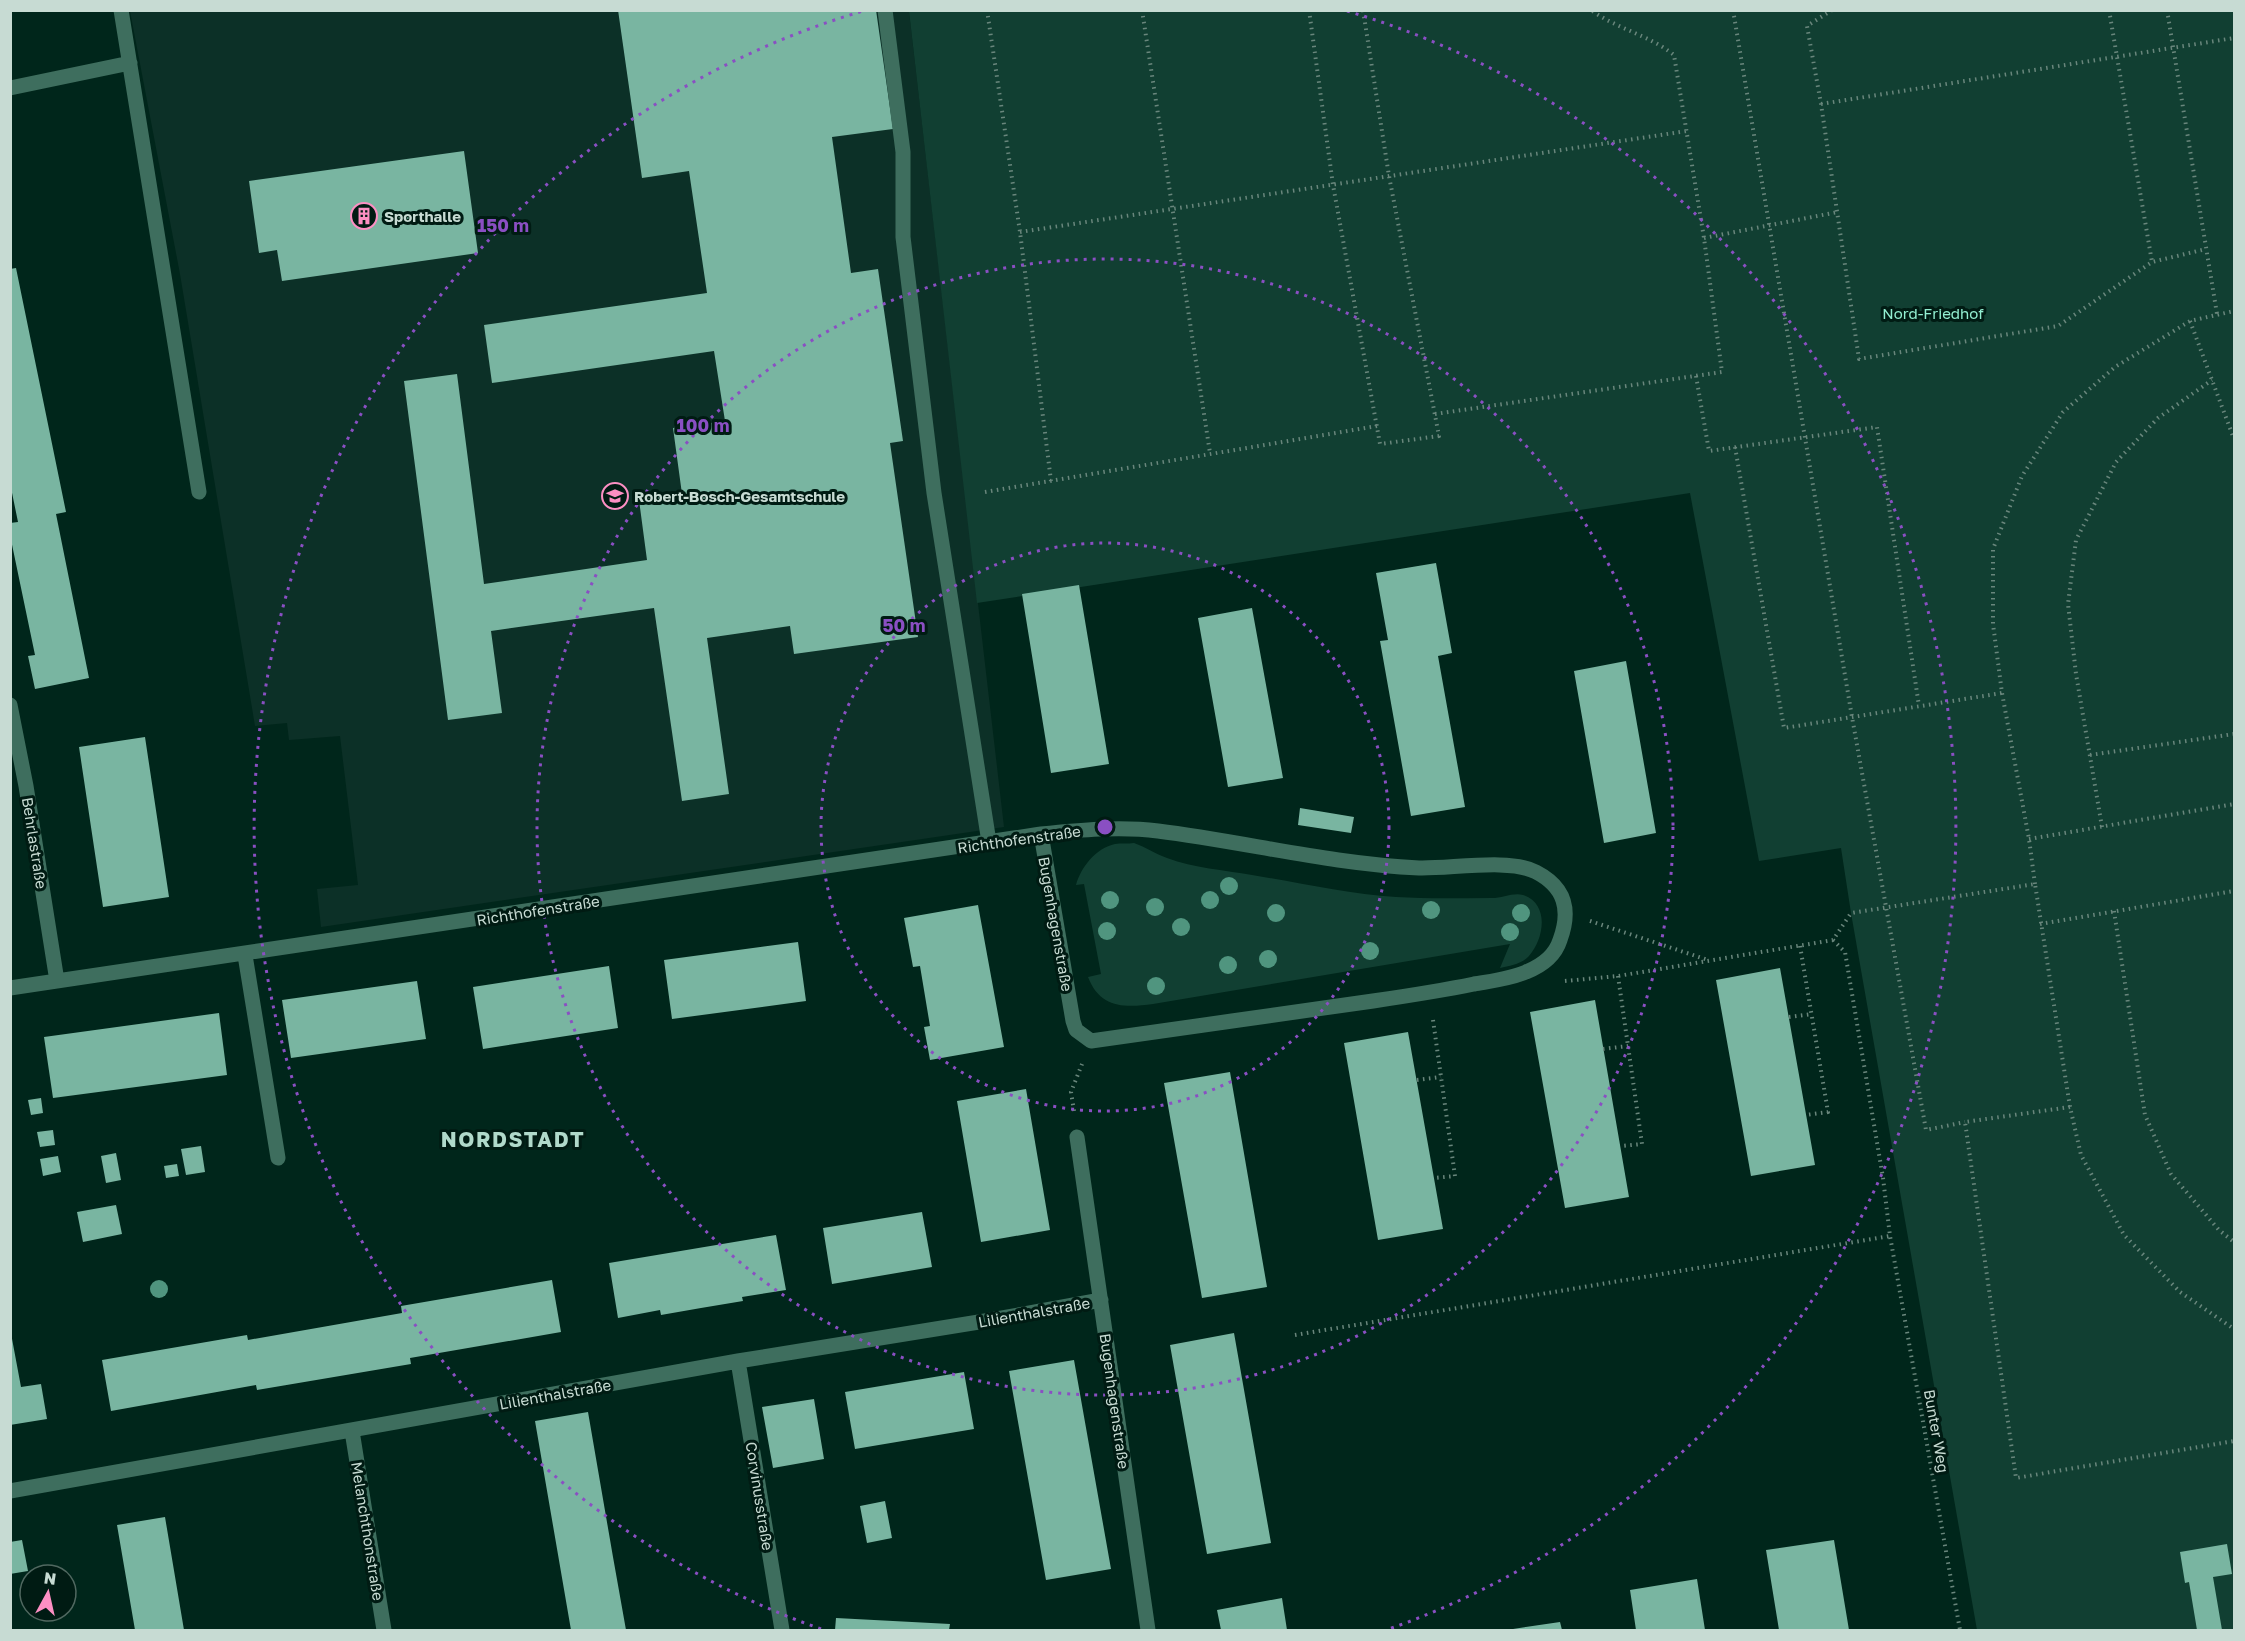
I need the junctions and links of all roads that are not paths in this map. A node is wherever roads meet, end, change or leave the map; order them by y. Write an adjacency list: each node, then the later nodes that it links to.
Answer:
1 (121, 10): 3 (street)
2 (885, 10): 8 (street)
3 (130, 63): 4 (street); 5 (street)
4 (10, 88)
5 (199, 492)
6 (10, 705): 10 (street, Behrlastraße)
7 (1041, 834): 8 (street, Richthofenstraße); 12 (street, Bugenhagenstraße); 12 (street, Richthofenstraße)
8 (989, 842): 9 (street, Richthofenstraße)
9 (245, 955): 10 (street, Richthofenstraße); 14 (street)
10 (57, 981): 11 (street, Richthofenstraße)
11 (10, 988)
12 (1429, 993)
13 (1077, 1137): 15 (street, Bugenhagenstraße)
14 (278, 1158)
15 (1101, 1300): 16 (street, Lilienthalstraße); 21 (street, Bugenhagenstraße)
16 (738, 1361): 17 (street, Lilienthalstraße); 20 (street, Corvinusstraße)
17 (352, 1431): 18 (street, Lilienthalstraße); 19 (street, Melanchthonstraße)
18 (10, 1491)
19 (384, 1630)
20 (782, 1630)
21 (1148, 1630)

